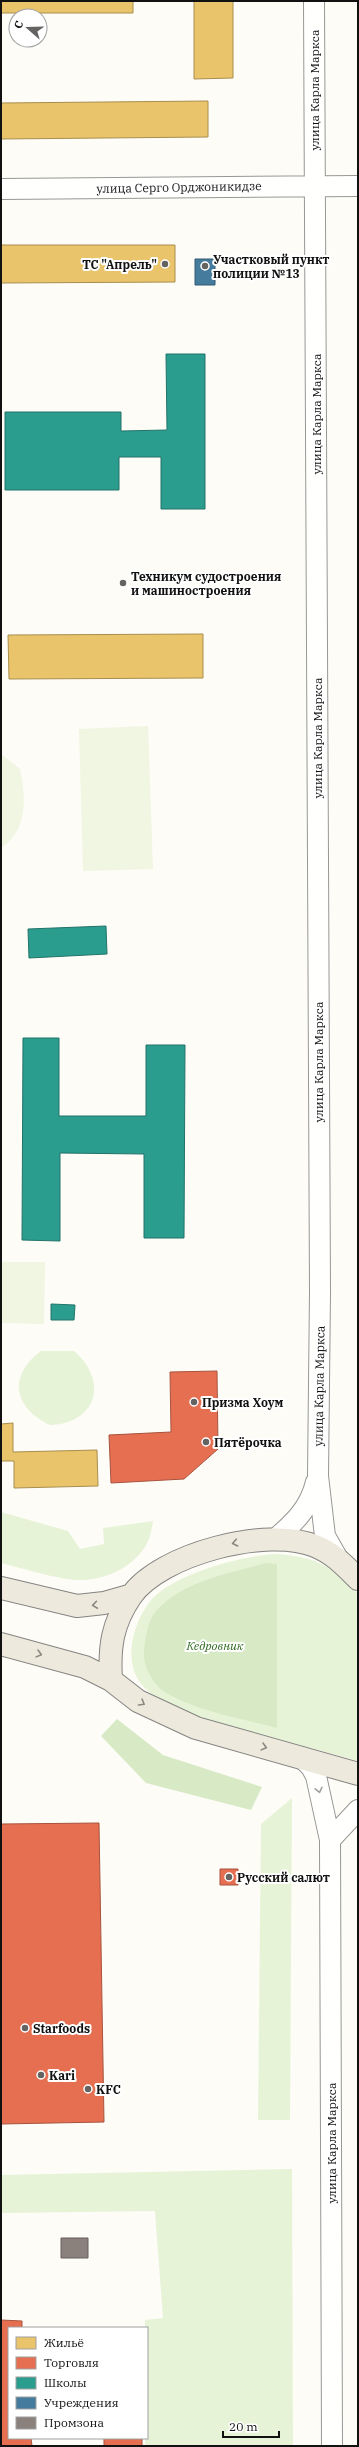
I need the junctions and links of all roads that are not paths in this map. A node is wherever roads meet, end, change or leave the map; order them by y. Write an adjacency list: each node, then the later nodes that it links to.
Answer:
1 (314, 1): 2 (street, улица Карла Маркса)
2 (315, 186): 3 (street, улица Серго Орджоникидзе); 4 (street, улица Серго Орджоникидзе); 5 (street, улица Карла Маркса)
3 (358, 186)
4 (1, 189)
5 (318, 1476): 6 (street); 7 (street)
6 (274, 1540): 7 (main road); 10 (main road, one-way to 10)
7 (338, 1559): 8 (main road)
8 (358, 1579)
9 (1, 1588): 10 (main road, one-way to 9)
10 (132, 1595): 12 (main road)
11 (1, 1644): 12 (main road, one-way to 12)
12 (111, 1680): 13 (main road, one-way to 13)
13 (301, 1757): 14 (main road); 16 (street, улица Карла Маркса, one-way to 16)
14 (358, 1774)
15 (358, 1810): 16 (street)
16 (330, 1840): 17 (street, улица Карла Маркса)
17 (332, 2446)

